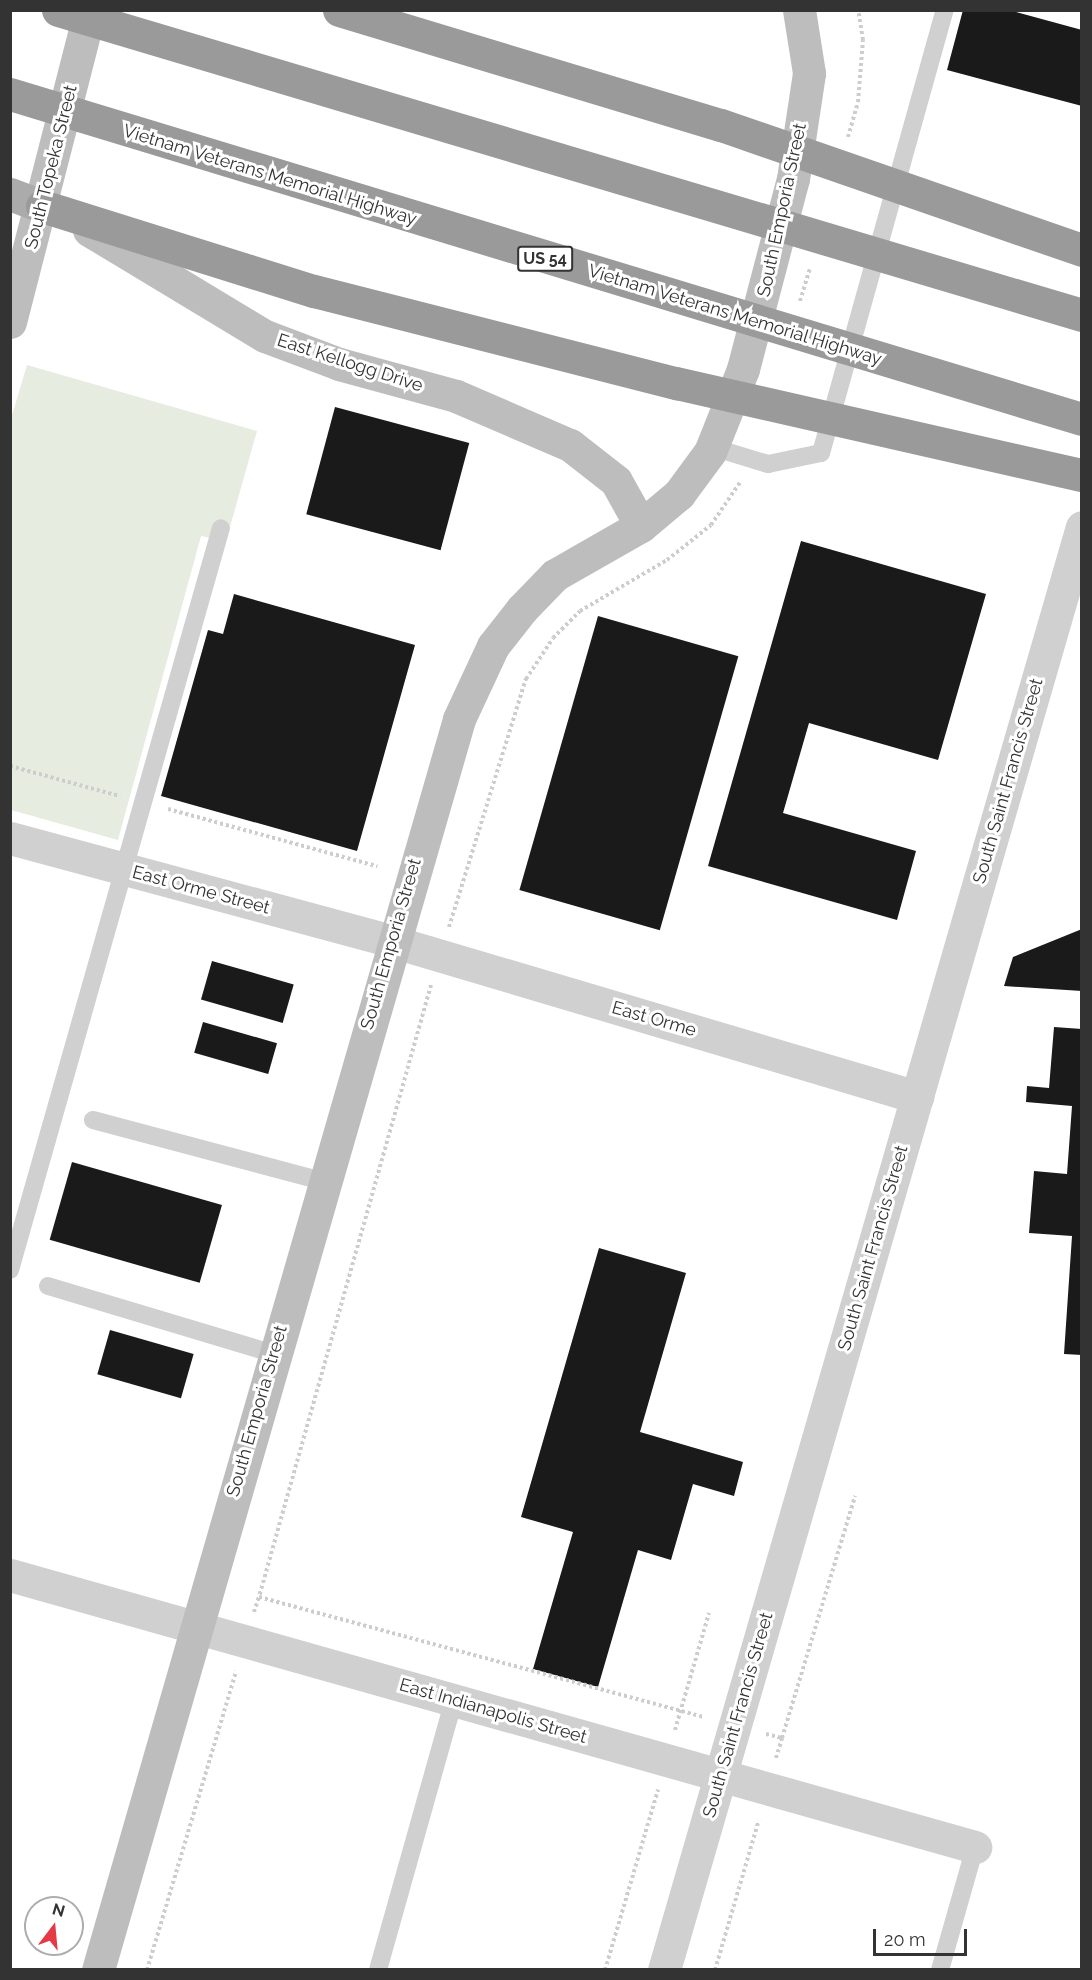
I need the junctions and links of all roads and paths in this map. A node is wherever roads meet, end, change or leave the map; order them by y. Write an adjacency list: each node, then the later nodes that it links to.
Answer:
1 (58, 10): 14 (highway, bridge)
2 (90, 10): 10 (street, South Topeka Street)
3 (339, 10): 11 (highway, bridge)
4 (799, 10): 17 (street, South Emporia Street)
5 (858, 10): 8 (path)
6 (945, 10): 18 (lane)
7 (10, 94): 16 (highway, Vietnam Veterans Memorial Highway / US 54, bridge)
8 (845, 148)
9 (10, 194): 10 (main road, East Kellogg Drive)
10 (42, 206): 15 (street, South Topeka Street); 19 (highway, bridge); 20 (street, East Kellogg Drive)
11 (1082, 250)
12 (812, 263): 13 (path)
13 (798, 309)
14 (1082, 315)
15 (10, 322)
16 (1082, 419)
17 (712, 447): 18 (lane); 20 (street, South Emporia Street)
18 (752, 459): 29 (path)
19 (1082, 475)
20 (641, 526): 28 (street, South Emporia Street)
21 (1082, 527): 30 (street, South Saint Francis Street)
22 (221, 528): 24 (lane)
23 (10, 766): 24 (path)
24 (142, 802): 26 (path); 27 (lane)
25 (10, 838): 27 (street, East Orme Street)
26 (377, 866)
27 (123, 869): 28 (street, East Orme Street); 33 (lane)
28 (391, 941): 29 (street, East Orme); 32 (street, South Emporia Street)
29 (440, 956): 30 (street, East Orme); 38 (path)
30 (917, 1097): 42 (street, South Saint Francis Street)
31 (93, 1120): 32 (lane)
32 (323, 1181): 35 (street, South Emporia Street)
33 (10, 1270)
34 (48, 1286): 35 (lane)
35 (274, 1354): 39 (street, South Emporia Street)
36 (855, 1496): 43 (path)
37 (10, 1575): 39 (street, East Indianapolis Street)
38 (258, 1597): 40 (path); 42 (path)
39 (196, 1627): 40 (street, East Indianapolis Street); 47 (street, South Emporia Street)
40 (245, 1641): 41 (street, East Indianapolis Street); 48 (path)
41 (454, 1700): 44 (street, East Indianapolis Street); 49 (lane)
42 (735, 1725): 43 (path); 44 (street, South Saint Francis Street)
43 (782, 1738): 45 (path)
44 (720, 1775): 45 (street, East Indianapolis Street); 50 (street, South Saint Francis Street)
45 (768, 1788): 46 (street, East Indianapolis Street); 51 (path)
46 (975, 1847): 52 (lane)
47 (98, 1970)
48 (147, 1970)
49 (378, 1970)
50 (664, 1970)
51 (715, 1970)
52 (940, 1970)

